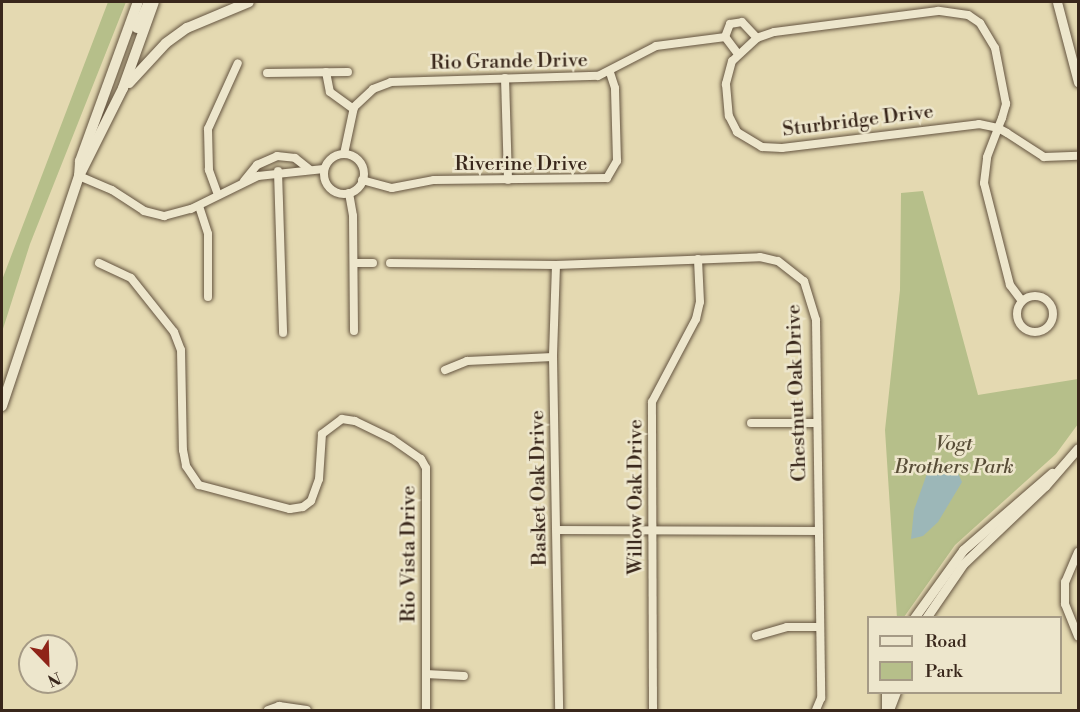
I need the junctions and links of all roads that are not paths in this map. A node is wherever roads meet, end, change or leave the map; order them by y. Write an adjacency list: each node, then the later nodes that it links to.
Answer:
1 (138, 2): 18 (main road)
2 (149, 2): 18 (main road)
3 (154, 2): 17 (main road)
4 (249, 2): 17 (main road)
5 (1057, 2): 10 (street)
6 (726, 37): 7 (street); 8 (street); 14 (street, Rio Grande Drive)
7 (757, 38): 8 (street, Sturbridge Drive); 20 (street)
8 (738, 54): 20 (street, Sturbridge Drive)
9 (238, 63): 31 (street)
10 (1077, 70): 16 (street)
11 (326, 72): 12 (street); 13 (street); 19 (street)
12 (348, 72)
13 (267, 73)
14 (610, 73): 15 (street, Rio Grande Drive); 28 (street, Riverine Drive)
15 (505, 78): 19 (street, Rio Grande Drive); 28 (street)
16 (1078, 82)
17 (123, 90): 26 (main road)
18 (100, 109): 26 (main road)
19 (353, 109): 21 (street)
20 (998, 128): 22 (street, Sturbridge Drive); 40 (street)
21 (344, 154): 24 (street); 27 (street)
22 (1078, 156)
23 (309, 169): 24 (street); 25 (street); 29 (street)
24 (324, 169): 30 (street)
25 (278, 171): 29 (street); 42 (street)
26 (79, 176): 32 (street); 45 (main road)
27 (363, 180): 28 (street, Riverine Drive); 30 (street)
28 (508, 180)
29 (242, 182): 31 (street)
30 (349, 193): 35 (street)
31 (218, 195): 32 (street)
32 (199, 206): 39 (street)
33 (698, 258): 38 (street, Chestnut Oak Drive); 47 (street, Chestnut Oak Drive); 52 (street, Willow Oak Drive)
34 (99, 262): 59 (street, Rio Vista Drive)
35 (354, 262): 37 (street); 41 (street)
36 (390, 262): 38 (street, Chestnut Oak Drive)
37 (373, 263)
38 (556, 265): 43 (street, Basket Oak Drive)
39 (208, 297)
40 (1023, 301): 40 (street)
41 (354, 331)
42 (283, 333)
43 (553, 357): 44 (street); 50 (street, Basket Oak Drive)
44 (445, 370)
45 (2, 406)
46 (751, 423): 47 (street)
47 (816, 423): 51 (street, Chestnut Oak Drive)
48 (1078, 448): 49 (street)
49 (1064, 464): 54 (street); 55 (street)
50 (557, 530): 52 (street); 66 (street, Basket Oak Drive)
51 (817, 531): 52 (street); 56 (street, Chestnut Oak Drive)
52 (652, 532): 67 (street, Willow Oak Drive)
53 (1078, 552): 58 (street)
54 (915, 616)
55 (927, 616)
56 (820, 627): 57 (street); 68 (street, Chestnut Oak Drive)
57 (756, 636)
58 (1078, 637)
59 (426, 674): 60 (street); 65 (street, Rio Vista Drive)
60 (464, 676)
61 (886, 694): 69 (street)
62 (896, 694): 69 (street)
63 (268, 711): 64 (street)
64 (307, 711)
65 (426, 711)
66 (559, 711)
67 (653, 711)
68 (816, 711)
69 (888, 711)

